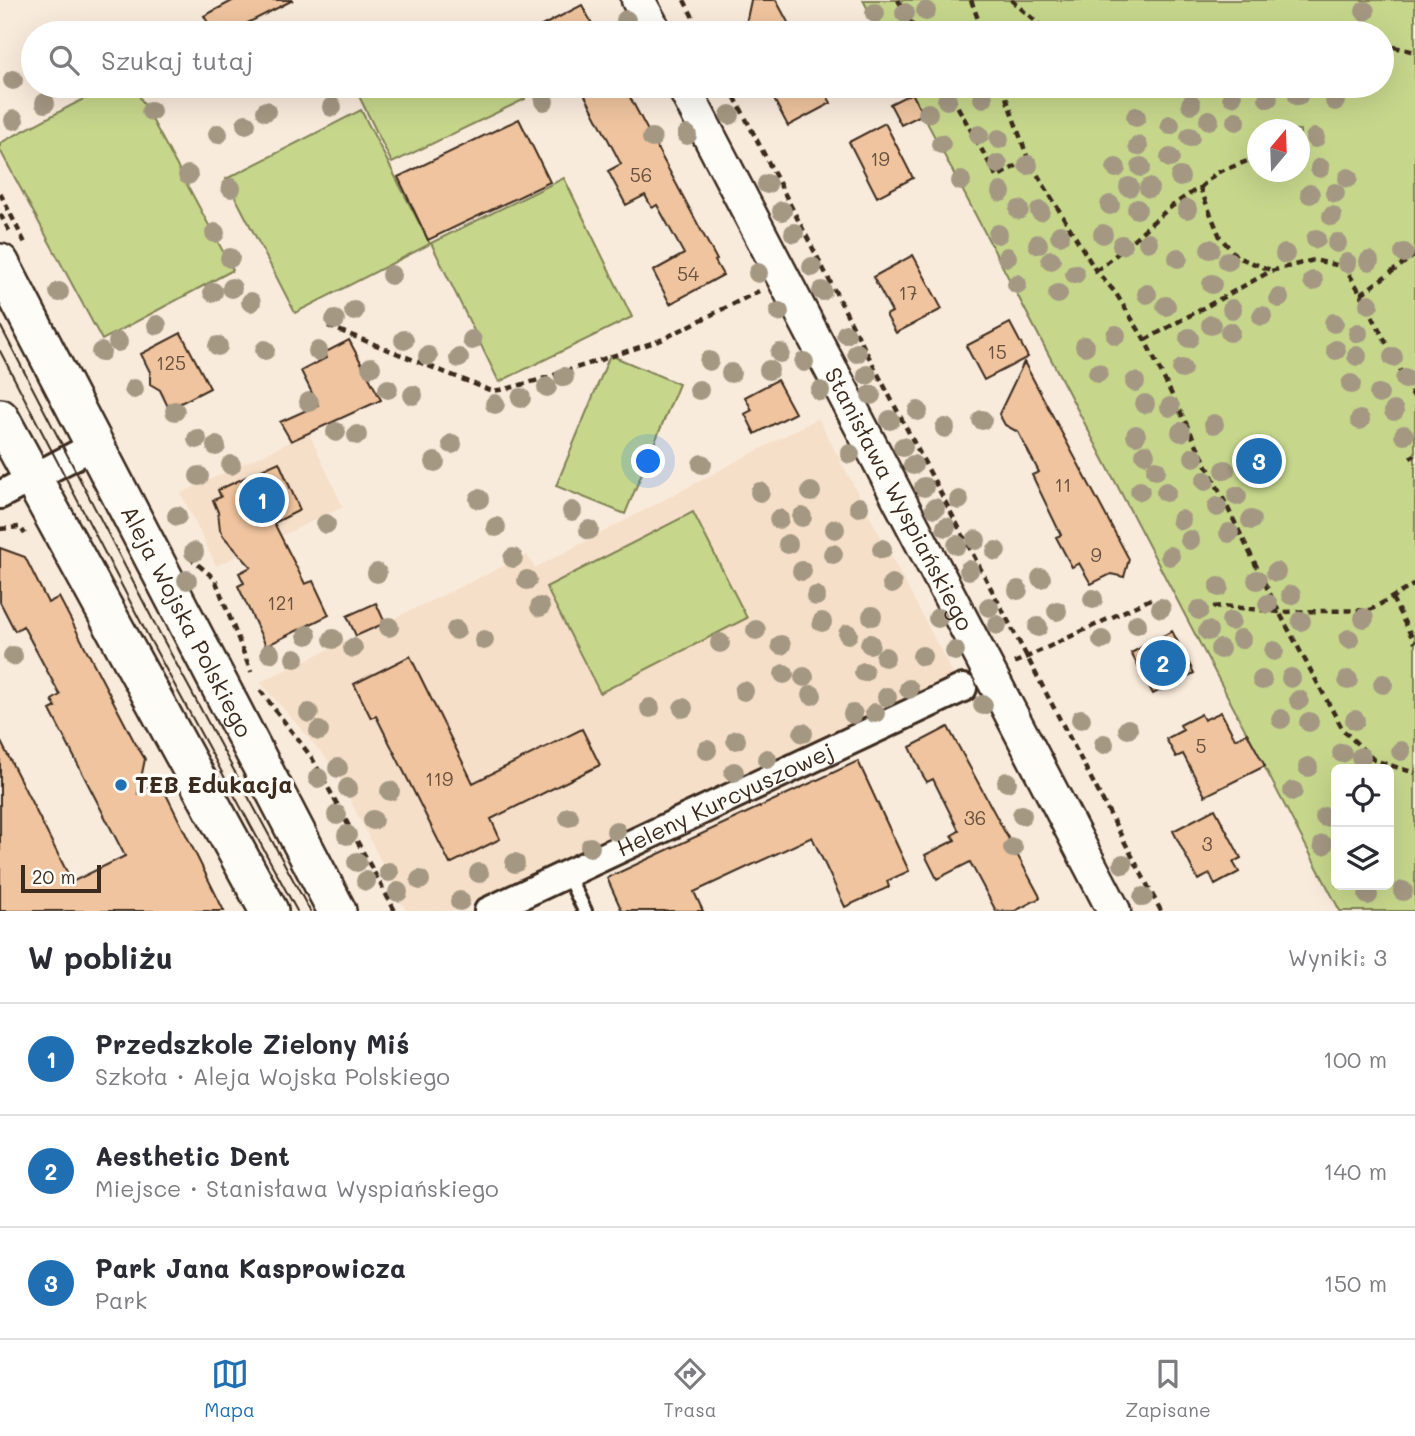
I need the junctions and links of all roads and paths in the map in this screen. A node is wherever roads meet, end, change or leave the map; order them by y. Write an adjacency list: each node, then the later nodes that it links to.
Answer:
1 (638, 0): 6 (street)
2 (684, 0): 7 (path)
3 (898, 0): 8 (path)
4 (971, 0): 9 (path)
5 (1011, 0): 10 (path)
6 (649, 21)
7 (695, 21)
8 (910, 21)
9 (979, 21)
10 (1035, 21)
11 (1394, 47): 12 (path)
12 (1415, 52)
13 (689, 98): 50 (street, Stanisława Wyspiańskiego)
14 (735, 98): 39 (path)
15 (953, 98): 17 (path)
16 (1006, 98): 17 (path)
17 (1028, 159): 22 (path)
18 (1247, 161): 19 (path)
19 (1200, 188): 22 (path); 23 (path)
20 (1415, 255): 25 (path)
21 (0, 263): 30 (main road, Aleja Wojska Polskiego)
22 (1096, 271): 27 (path)
23 (1272, 271): 25 (path); 27 (path)
24 (759, 290): 26 (path)
25 (1361, 294): 28 (path)
26 (328, 326)
27 (1145, 340): 37 (path)
28 (1415, 399)
29 (0, 418): 31 (main road)
30 (95, 446): 31 (street); 46 (main road, Aleja Wojska Polskiego)
31 (16, 487): 45 (main road)
32 (180, 549): 40 (path)
33 (1415, 584): 35 (path)
34 (1155, 597): 39 (path)
35 (1392, 598): 37 (path); 38 (path)
36 (1213, 607): 37 (path)
37 (1279, 612): 43 (path)
38 (1415, 643)
39 (1026, 657): 51 (path)
40 (251, 673)
41 (256, 685): 47 (path)
42 (963, 688): 44 (street, Heleny Kurcyuszowej)
43 (1415, 773)
44 (566, 874): 48 (street, Heleny Kurcyuszowej); 49 (lane)
45 (269, 911)
46 (337, 911)
47 (395, 911)
48 (488, 911)
49 (585, 911)
50 (1114, 911)
51 (1161, 911)

